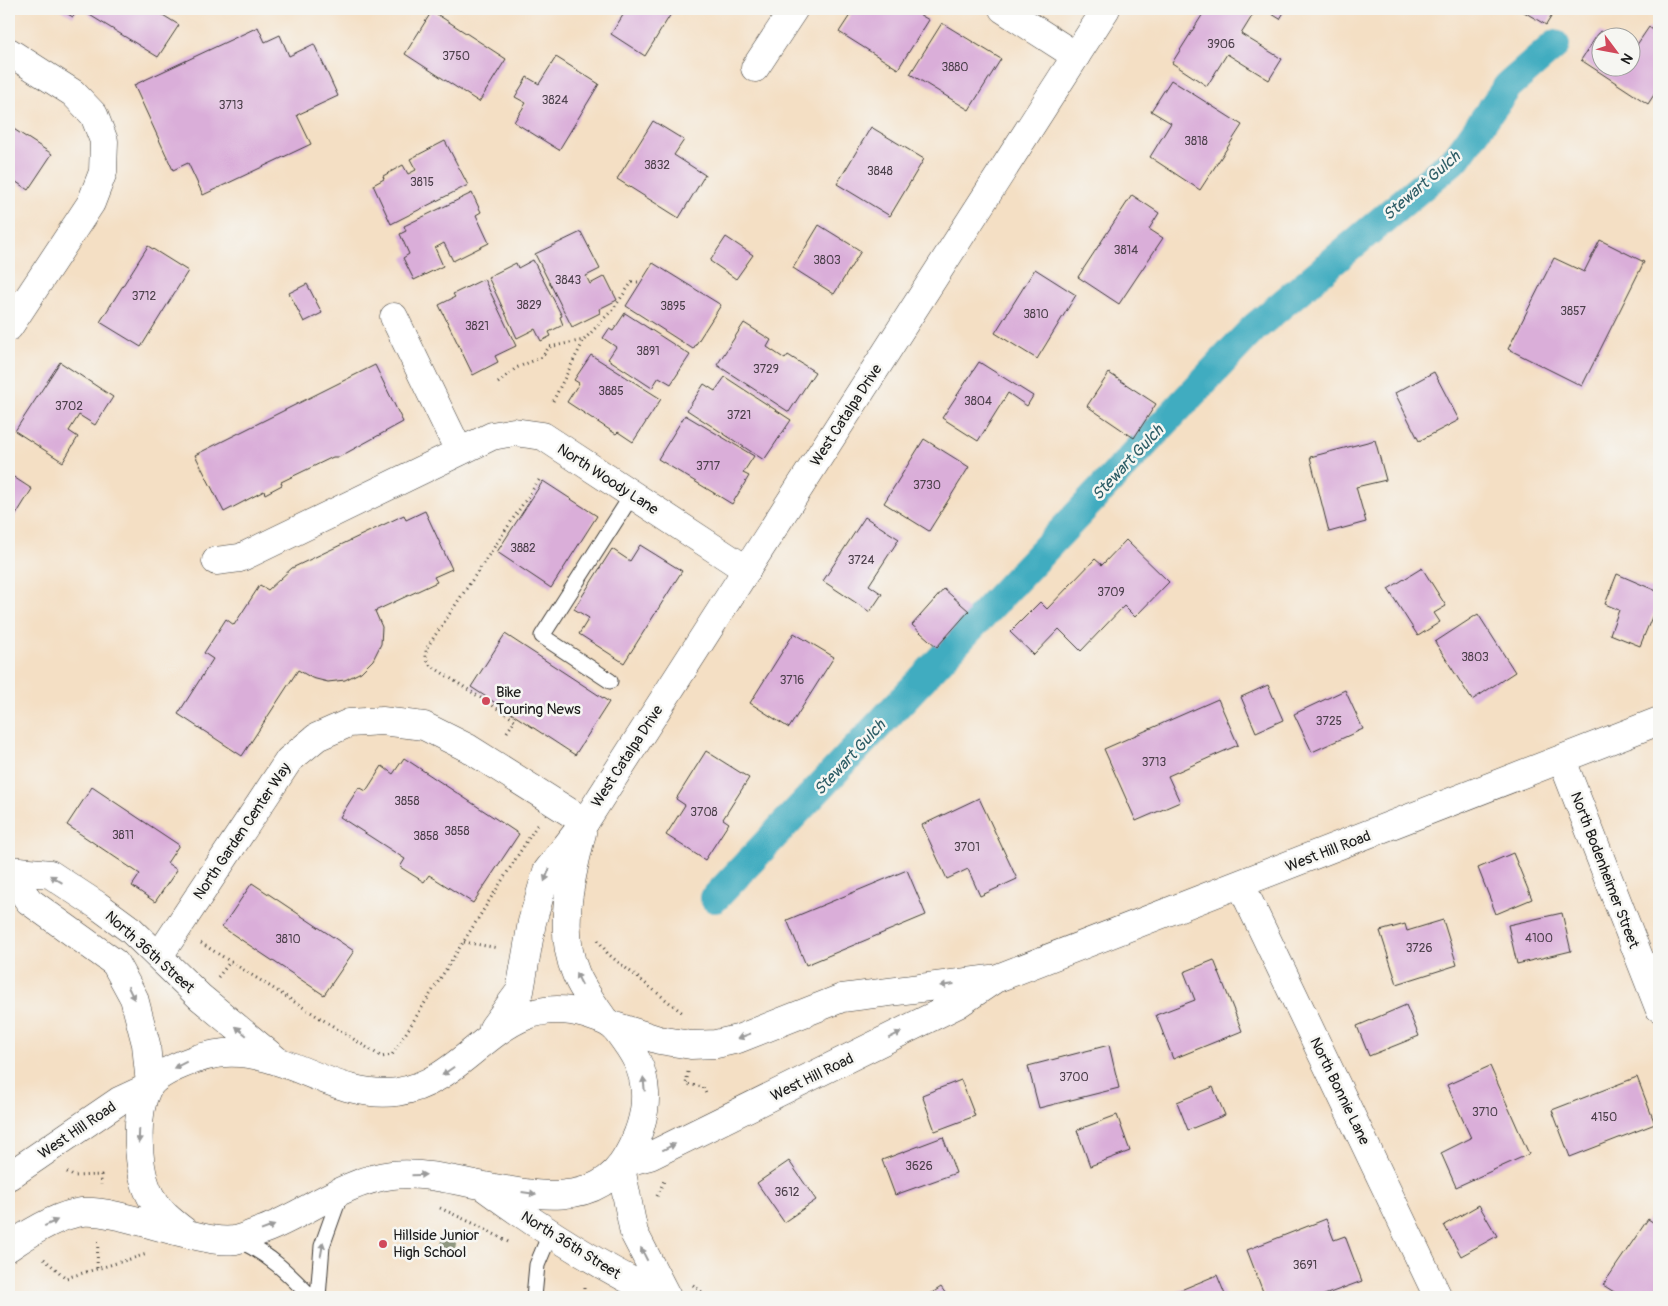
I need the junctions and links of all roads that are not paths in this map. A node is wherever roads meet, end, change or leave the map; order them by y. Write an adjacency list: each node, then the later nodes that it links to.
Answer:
1 (794, 9): 6 (street)
2 (1004, 9): 5 (street)
3 (1106, 9): 5 (street, West Catalpa Drive)
4 (9, 52): 8 (street)
5 (1076, 56): 12 (street, West Catalpa Drive)
6 (755, 68)
7 (394, 316): 9 (street)
8 (9, 327)
9 (459, 451): 10 (street, North Woody Lane); 11 (street, North Woody Lane)
10 (632, 495): 12 (street, North Woody Lane); 13 (lane)
11 (216, 561)
12 (747, 570): 16 (street, West Catalpa Drive)
13 (610, 681)
14 (1659, 721): 15 (street, West Hill Road)
15 (1562, 760): 18 (street, West Hill Road); 22 (street, North Bodenheimer Street)
16 (585, 822): 19 (street, North Garden Center Way); 23 (street, West Catalpa Drive, one-way to 16); 24 (street, West Catalpa Drive, one-way to 24)
17 (9, 872): 19 (street, North 36th Street, one-way to 17); 20 (street, North 36th Street)
18 (1242, 885): 21 (street, West Hill Road); 39 (street, North Bonnie Lane)
19 (159, 956): 20 (street); 25 (street, North 36th Street, one-way to 19)
20 (115, 963): 26 (street, North 36th Street, one-way to 26)
21 (995, 979): 23 (street, West Hill Road, one-way to 23); 27 (street, West Hill Road, one-way to 21)
22 (1659, 1008)
23 (610, 1024): 24 (street, West Hill Road); 27 (street, West Catalpa Drive, one-way to 23)
24 (486, 1040): 25 (street, one-way to 25)
25 (278, 1062): 26 (street, West Hill Road, one-way to 26)
26 (148, 1087): 28 (street, West Hill Road); 31 (street, North 36th Street, one-way to 31)
27 (622, 1165): 29 (street, one-way to 27); 38 (street, North 36th Street, one-way to 27)
28 (9, 1176)
29 (481, 1185): 30 (street, one-way to 29); 32 (street, North 36th Street)
30 (342, 1189): 33 (street, one-way to 30); 36 (lane, one-way to 30)
31 (188, 1234): 33 (street); 34 (street, one-way to 31)
32 (550, 1234): 37 (lane); 38 (street, North 36th Street)
33 (237, 1240): 35 (lane)
34 (9, 1247)
35 (311, 1297)
36 (318, 1297)
37 (534, 1297)
38 (665, 1297)
39 (1438, 1297)

